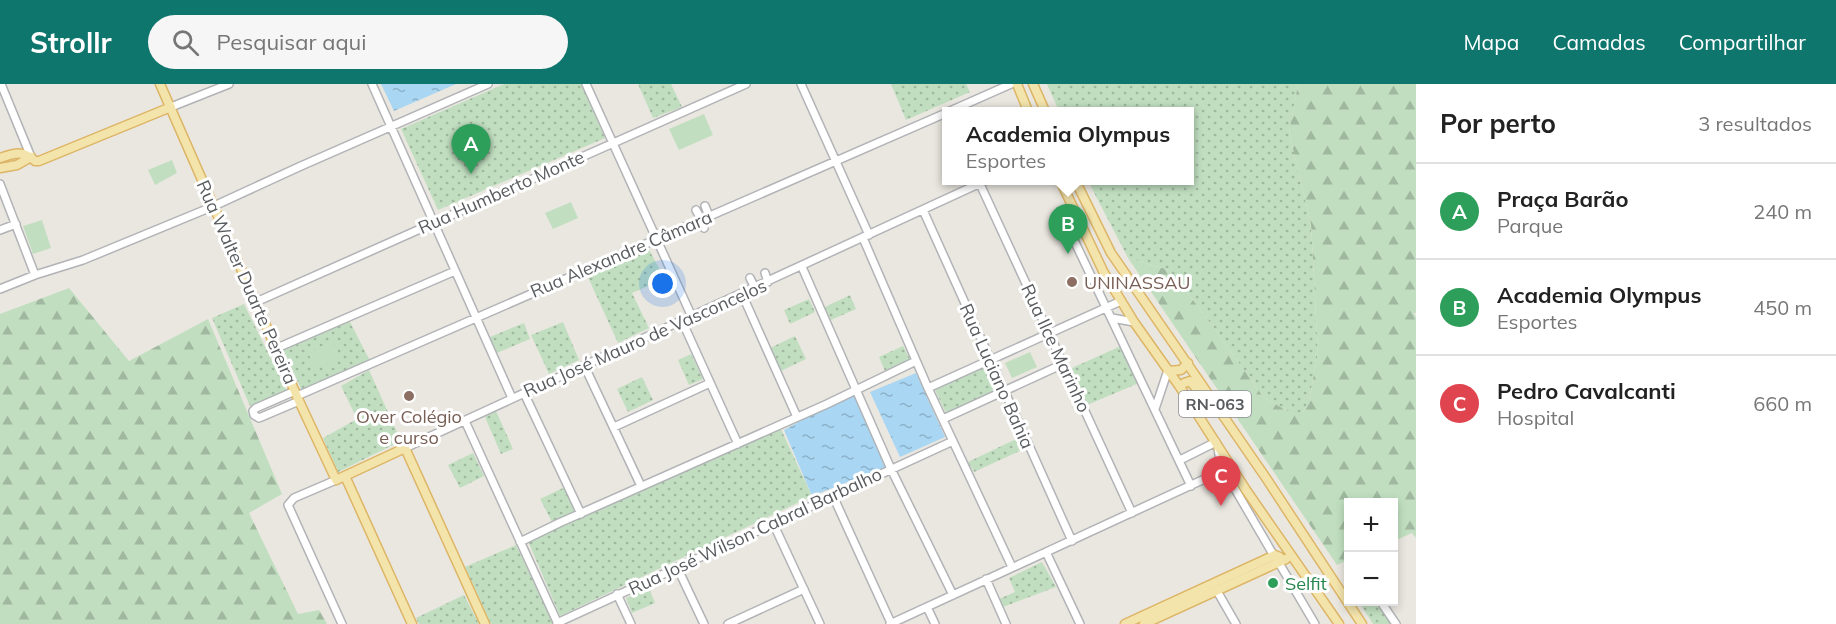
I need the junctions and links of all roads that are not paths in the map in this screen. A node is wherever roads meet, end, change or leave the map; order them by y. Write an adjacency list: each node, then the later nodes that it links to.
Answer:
1 (1, 84): 12 (street)
2 (160, 84): 13 (main road, Rua Walter Duarte Pereira)
3 (229, 84): 13 (street)
4 (372, 84): 18 (street)
5 (488, 84): 18 (street)
6 (586, 84): 19 (street)
7 (746, 84): 19 (street, Rua Humberto Monte)
8 (801, 84): 22 (street)
9 (1011, 84): 14 (street, Rua Alexandre Câmara)
10 (1017, 84): 15 (main road)
11 (1033, 84): 16 (main road)
12 (4, 99): 20 (street)
13 (171, 107): 20 (main road); 28 (main road, Rua Walter Duarte Pereira)
14 (959, 107)
15 (1026, 107)
16 (1043, 107)
17 (942, 115): 22 (street, Rua Alexandre Câmara)
18 (392, 126): 28 (street); 35 (street)
19 (612, 142): 35 (street, Rua Humberto Monte); 40 (street)
20 (28, 159): 21 (main road)
21 (2, 162)
22 (836, 163): 32 (street, Rua Alexandre Câmara); 39 (street)
23 (0, 184): 36 (street)
24 (977, 185): 31 (street, Rua José Mauro de Vasconcelos)
25 (984, 185): 58 (street, Rua Ilce Marinho)
26 (1062, 185): 34 (main road, RN-063)
27 (1077, 185): 62 (main road, RN-063)
28 (214, 206): 44 (street); 51 (main road, Rua Walter Duarte Pereira)
29 (705, 206): 32 (street)
30 (696, 210): 33 (street)
31 (923, 210): 39 (street, Rua José Mauro de Vasconcelos); 61 (street, Rua Luciano Bahia)
32 (709, 216): 33 (street, Rua Alexandre Câmara)
33 (701, 219): 37 (street); 40 (street, Rua Alexandre Câmara)
34 (1077, 220): 50 (main road, RN-063); 52 (street)
35 (434, 223): 42 (street); 51 (street, Rua Humberto Monte)
36 (16, 224): 38 (street); 44 (street)
37 (704, 228)
38 (0, 230)
39 (866, 237): 41 (street, Rua José Mauro de Vasconcelos); 60 (street)
40 (656, 239): 53 (street, Rua Alexandre Câmara); 54 (street)
41 (802, 267): 46 (street, Rua José Mauro de Vasconcelos); 69 (street)
42 (455, 271): 53 (street); 59 (street)
43 (765, 273): 46 (street)
44 (35, 274): 47 (street)
45 (750, 278): 48 (street)
46 (768, 282): 48 (street, Rua José Mauro de Vasconcelos)
47 (0, 288)
48 (755, 288): 49 (street, Rua José Mauro de Vasconcelos)
49 (742, 294): 54 (street, Rua José Mauro de Vasconcelos); 76 (street)
50 (1121, 301): 52 (street); 57 (main road, RN-063)
51 (256, 302): 59 (main road, Rua Walter Duarte Pereira)
52 (1107, 307): 55 (street); 58 (street)
53 (476, 317): 72 (street, Rua Alexandre Câmara); 73 (street)
54 (692, 317): 56 (street, Rua José Mauro de Vasconcelos)
55 (1112, 318): 57 (street); 74 (street)
56 (682, 321): 64 (street, Rua José Mauro de Vasconcelos); 66 (street)
57 (1134, 322): 65 (main road, RN-063)
58 (1049, 332): 61 (street); 63 (street, Rua Ilce Marinho)
59 (277, 348): 72 (main road, Rua Walter Duarte Pereira)
60 (916, 361): 68 (street); 69 (street)
61 (990, 361): 68 (street); 70 (street, Rua Luciano Bahia)
62 (1188, 363): 65 (main road); 75 (main road, RN-063)
63 (1063, 364): 70 (street); 93 (street, Rua Ilce Marinho)
64 (584, 365): 71 (street, Rua José Mauro de Vasconcelos); 79 (street)
65 (1168, 371): 67 (main road, RN-063); 74 (street)
66 (710, 383): 79 (street); 81 (street)
67 (1180, 387): 75 (main road); 82 (main road, RN-063)
68 (928, 388): 77 (street)
69 (856, 389): 76 (street); 85 (street)
70 (1004, 392): 77 (street); 95 (street, Rua Luciano Bahia)
71 (524, 393): 73 (street, Rua José Mauro de Vasconcelos); 92 (street)
72 (297, 396): 72 (street); 88 (main road, Rua Walter Duarte Pereira)
73 (512, 399): 78 (street, Rua José Mauro de Vasconcelos)
74 (1155, 409): 84 (street)
75 (1221, 412): 127 (main road, RN-063)
76 (797, 417): 81 (street)
77 (942, 419): 80 (street)
78 (465, 421): 83 (street, Rua José Mauro de Vasconcelos); 96 (street)
79 (614, 427): 89 (street)
80 (953, 441): 85 (street, Rua José Wilson Cabral Barbalho); 101 (street)
81 (738, 444): 89 (street)
82 (1217, 444): 84 (street); 86 (street); 98 (main road, RN-063)
83 (405, 448): 87 (main road, Rua José Mauro de Vasconcelos); 113 (main road)
84 (1180, 460): 90 (street)
85 (891, 469): 91 (street, Rua José Wilson Cabral Barbalho); 106 (street)
86 (1224, 470): 90 (street); 99 (street)
87 (345, 476): 88 (main road, Rua José Mauro de Vasconcelos); 112 (main road)
88 (336, 480): 111 (street, Rua José Mauro de Vasconcelos)
89 (641, 486): 92 (street)
90 (1191, 486): 93 (street)
91 (833, 496): 94 (street, Rua José Wilson Cabral Barbalho); 118 (street)
92 (581, 513): 96 (street)
93 (1132, 513): 95 (street)
94 (773, 523): 100 (street, Rua José Wilson Cabral Barbalho); 103 (street)
95 (1072, 541): 97 (street)
96 (520, 542): 110 (street)
97 (1046, 552): 101 (street); 121 (street)
98 (1292, 557): 99 (main road); 126 (main road, RN-063)
99 (1277, 560): 104 (main road); 122 (main road); 125 (street)
100 (677, 567): 105 (street, Rua José Wilson Cabral Barbalho); 115 (street)
101 (1012, 567): 102 (street)
102 (986, 579): 106 (street); 120 (street)
103 (804, 589): 116 (street); 117 (street)
104 (1217, 591): 109 (main road); 124 (street)
105 (617, 594): 110 (street, Rua José Wilson Cabral Barbalho); 114 (street)
106 (953, 595): 108 (street)
107 (1384, 606): 128 (street)
108 (927, 607): 118 (street); 119 (street)
109 (1160, 621): 123 (main road)
110 (557, 623)
111 (342, 624)
112 (412, 624)
113 (484, 624)
114 (632, 624)
115 (704, 624)
116 (728, 624)
117 (820, 624)
118 (890, 624)
119 (935, 624)
120 (1006, 624)
121 (1080, 624)
122 (1125, 624)
123 (1144, 624)
124 (1236, 624)
125 (1315, 624)
126 (1338, 624)
127 (1362, 624)
128 (1396, 624)

